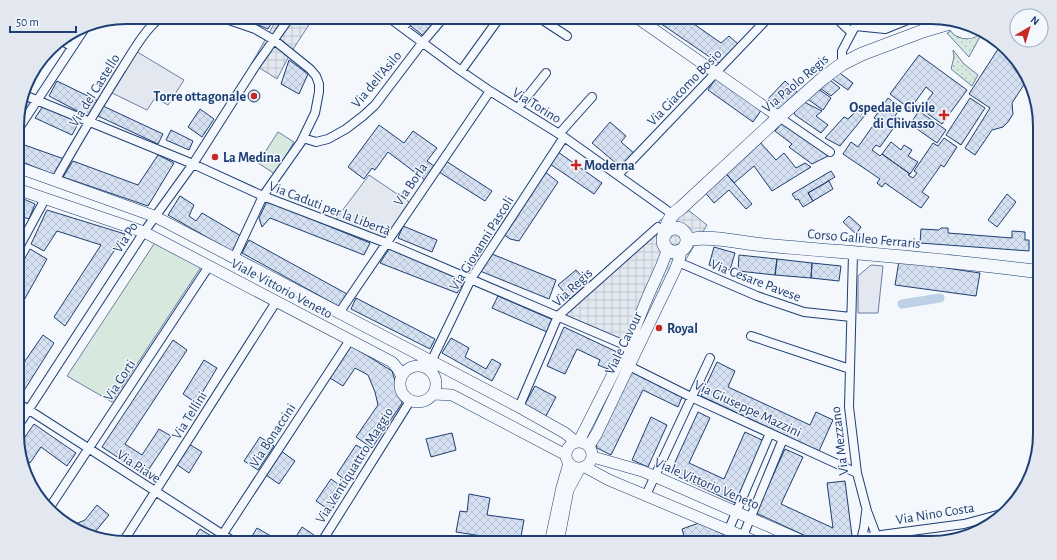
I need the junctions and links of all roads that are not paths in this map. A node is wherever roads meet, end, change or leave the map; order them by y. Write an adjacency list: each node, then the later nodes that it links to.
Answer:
1 (153, 24): 36 (street, Via del Castello)
2 (240, 24): 21 (street)
3 (285, 24): 21 (street, Via Po)
4 (398, 24): 16 (street, Via Torino)
5 (406, 24): 16 (street)
6 (438, 24): 23 (street, Via dell'Asilo)
7 (495, 24): 26 (street)
8 (549, 24): 20 (street)
9 (646, 24): 28 (main road)
10 (762, 24): 28 (street, Via Giacomo Bosio)
11 (846, 24): 17 (street)
12 (856, 24): 17 (street)
13 (897, 24): 17 (street)
14 (943, 25): 25 (main road, Via Paolo Regis)
15 (956, 27): 18 (main road)
16 (403, 28): 23 (street, Via Torino)
17 (853, 29): 25 (street)
18 (970, 32)
19 (80, 36): 24 (street)
20 (567, 36)
21 (274, 40): 38 (street); 40 (street, Via Po)
22 (66, 43): 24 (street)
23 (422, 43): 26 (street, Via Torino); 38 (street, Via dell'Asilo)
24 (72, 47): 32 (street)
25 (842, 64): 34 (main road, Via Paolo Regis)
26 (461, 71): 29 (street, Via Torino)
27 (546, 73): 33 (street)
28 (716, 73): 34 (main road); 42 (street, Via Giacomo Bosio)
29 (490, 91): 33 (street, Via Torino); 52 (street, Via Borla)
30 (28, 97): 32 (street, Via Caduti per la Libertà)
31 (592, 97): 37 (street, Via Giovanni Pascoli)
32 (38, 100): 35 (street); 36 (street, Via Caduti per la Libertà)
33 (518, 108): 37 (street, Via Torino)
34 (779, 117): 39 (street); 47 (main road, Via Paolo Regis)
35 (24, 121)
36 (89, 122): 40 (street, Via Caduti per la Libertà); 43 (street, Via del Castello)
37 (561, 135): 42 (street, Via Torino); 59 (street, Via Giovanni Pascoli)
38 (303, 138): 45 (street)
39 (830, 152)
40 (193, 164): 45 (street, Via Caduti per la Libertà); 48 (street, Via Po)
41 (24, 170): 43 (main road, Viale Vittorio Veneto)
42 (618, 175): 47 (street, Via Torino)
43 (55, 181): 48 (main road, Viale Vittorio Veneto)
44 (24, 192): 46 (main road, Viale Vittorio Veneto)
45 (263, 196): 52 (street, Via Caduti per la Libertà); 56 (street)
46 (45, 199): 50 (main road, Viale Vittorio Veneto); 51 (street)
47 (677, 211): 49 (main road); 53 (main road)
48 (154, 216): 50 (street, Via Po); 56 (main road, Viale Vittorio Veneto)
49 (662, 230): 53 (main road, Corso Galileo Ferraris); 54 (main road); 62 (street, Via Regis)
50 (144, 232): 57 (main road, Viale Vittorio Veneto); 77 (street, Via Po)
51 (24, 238)
52 (386, 243): 59 (street, Via Caduti per la Libertà); 61 (street, Via Borla)
53 (682, 247): 54 (main road); 55 (main road, Corso Galileo Ferraris); 63 (street, Via Cesare Pavese); 68 (main road, Viale Cavour)
54 (666, 248): 66 (main road, Viale Cavour)
55 (853, 254): 58 (main road, Corso Galileo Ferraris); 63 (street, Via Mezzano)
56 (234, 258): 61 (main road, Viale Vittorio Veneto)
57 (209, 266): 60 (main road, Viale Vittorio Veneto); 83 (street, Via Corti)
58 (1033, 271)
59 (471, 279): 62 (street, Via Caduti per la Libertà); 69 (street, Via Giovanni Pascoli)
60 (276, 302): 65 (main road, Viale Vittorio Veneto); 89 (street, Via Tellini)
61 (339, 313): 69 (main road, Viale Vittorio Veneto)
62 (558, 316): 66 (street, Via Caduti per la Libertà); 76 (street, Via Regis)
63 (851, 317): 70 (street, Via Mezzano)
64 (751, 336): 70 (street)
65 (350, 340): 71 (main road, Viale Vittorio Veneto); 97 (street, Via Bonaccini)
66 (627, 346): 81 (main road, Viale Cavour)
67 (710, 358): 73 (street)
68 (629, 366): 73 (street, Via Giuseppe Mazzini); 82 (main road, Viale Cavour)
69 (429, 367): 71 (main road); 72 (main road); 76 (main road)
70 (850, 369): 87 (street, Via Mezzano)
71 (402, 376): 74 (main road)
72 (434, 394): 74 (main road); 85 (main road)
73 (691, 397): 79 (street, Via Giuseppe Mazzini); 88 (street)
74 (410, 401): 99 (street, Via Ventiquattro Maggio)
75 (24, 407): 77 (street, Via Piave)
76 (519, 407): 81 (main road)
77 (29, 410): 78 (street, Via Po); 83 (street, Via Piave)
78 (24, 417)
79 (770, 433): 80 (street, Via Giuseppe Mazzini); 93 (street)
80 (783, 439): 87 (street, Via Giuseppe Mazzini); 95 (street)
81 (577, 441): 82 (main road); 85 (main road)
82 (589, 446): 84 (main road)
83 (89, 449): 89 (street, Via Piave); 91 (street, Via Corti)
84 (593, 457): 86 (main road); 88 (main road, Viale Vittorio Veneto)
85 (568, 459): 86 (main road); 100 (main road)
86 (582, 468): 90 (main road); 101 (main road)
87 (856, 473): 92 (street, Via Mezzano)
88 (654, 476): 90 (street); 93 (main road, Viale Vittorio Veneto)
89 (156, 492): 97 (street, Via Piave); 98 (street, Via Tellini)
90 (646, 495): 96 (main road)
91 (52, 504)
92 (866, 509): 104 (street, Via Mezzano); 105 (street, Via Mezzano)
93 (736, 512): 95 (main road, Viale Vittorio Veneto); 96 (street)
94 (990, 517): 106 (street, Via Nino Costa)
95 (750, 518): 102 (street); 103 (main road, Viale Vittorio Veneto)
96 (729, 529): 102 (main road)
97 (222, 535)
98 (127, 536)
99 (325, 536)
100 (552, 536)
101 (559, 536)
102 (743, 536)
103 (791, 536)
104 (862, 536)
105 (875, 536)
106 (880, 536)

